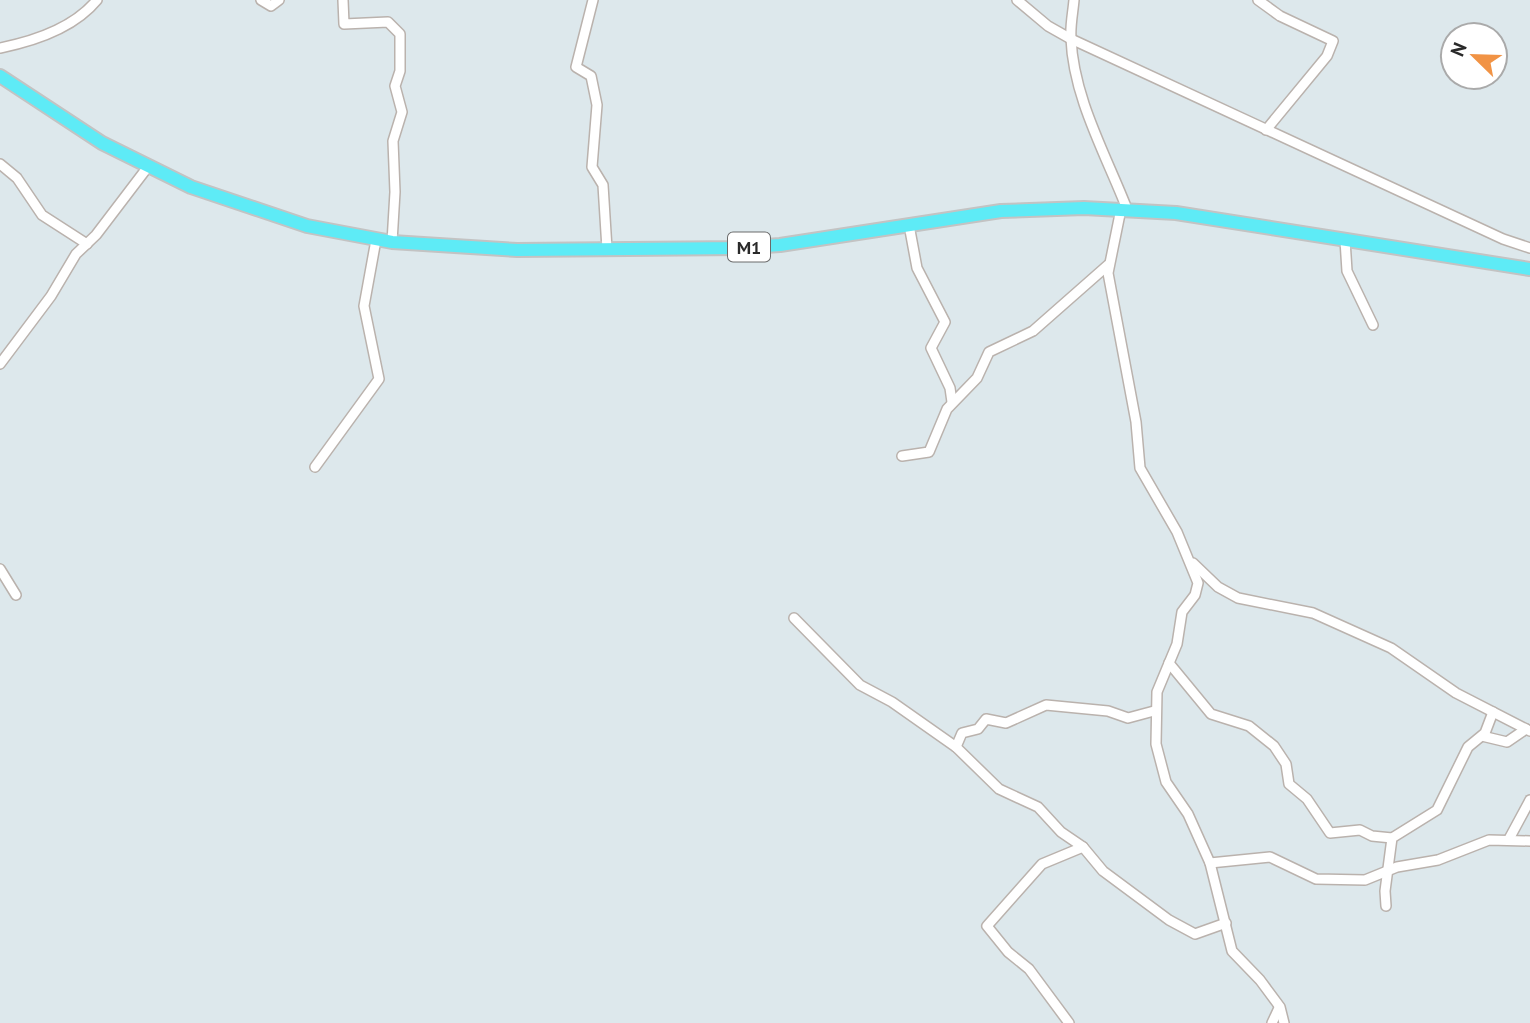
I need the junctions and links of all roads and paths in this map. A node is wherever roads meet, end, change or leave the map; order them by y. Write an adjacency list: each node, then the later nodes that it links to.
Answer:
1 (97, 0): 10 (street)
2 (261, 0): 3 (street)
3 (279, 0)
4 (344, 0): 19 (street)
5 (593, 0): 22 (street)
6 (1017, 0): 9 (street)
7 (1074, 0): 9 (street)
8 (1258, 0): 12 (street)
9 (1071, 39): 12 (street); 15 (street)
10 (0, 48)
11 (0, 76): 14 (highway, M1)
12 (1266, 131): 21 (street)
13 (0, 164): 20 (street)
14 (147, 168): 17 (highway, M1); 20 (street)
15 (1124, 209): 16 (highway, M1); 18 (highway, M1); 23 (street)
16 (909, 225): 22 (highway, M1); 27 (street)
17 (376, 240): 19 (highway, M1); 29 (street)
18 (1345, 240): 24 (highway, M1); 25 (street)
19 (392, 242): 22 (highway, M1)
20 (86, 244): 26 (street)
21 (1530, 248)
22 (607, 249)
23 (1108, 265): 27 (street); 30 (street)
24 (1530, 269)
25 (1373, 325)
26 (0, 364)
27 (952, 402): 28 (street)
28 (902, 456)
29 (316, 467)
30 (1192, 562): 34 (street); 36 (street)
31 (0, 569): 32 (street)
32 (16, 594)
33 (794, 618): 39 (street)
34 (1169, 663): 35 (street); 41 (street)
35 (1154, 711): 39 (street); 45 (street)
36 (1493, 712): 37 (street); 38 (street)
37 (1528, 730): 38 (street)
38 (1482, 736): 41 (street)
39 (956, 747): 44 (street)
40 (1530, 800): 42 (street)
41 (1392, 838): 46 (street)
42 (1508, 839): 43 (street); 46 (street)
43 (1530, 841)
44 (1083, 847): 48 (street); 50 (street)
45 (1210, 863): 46 (street); 48 (street)
46 (1388, 871): 47 (street)
47 (1386, 906)
48 (1226, 923): 49 (street)
49 (1278, 1006): 51 (street); 52 (street)
50 (1069, 1023)
51 (1272, 1023)
52 (1284, 1023)

